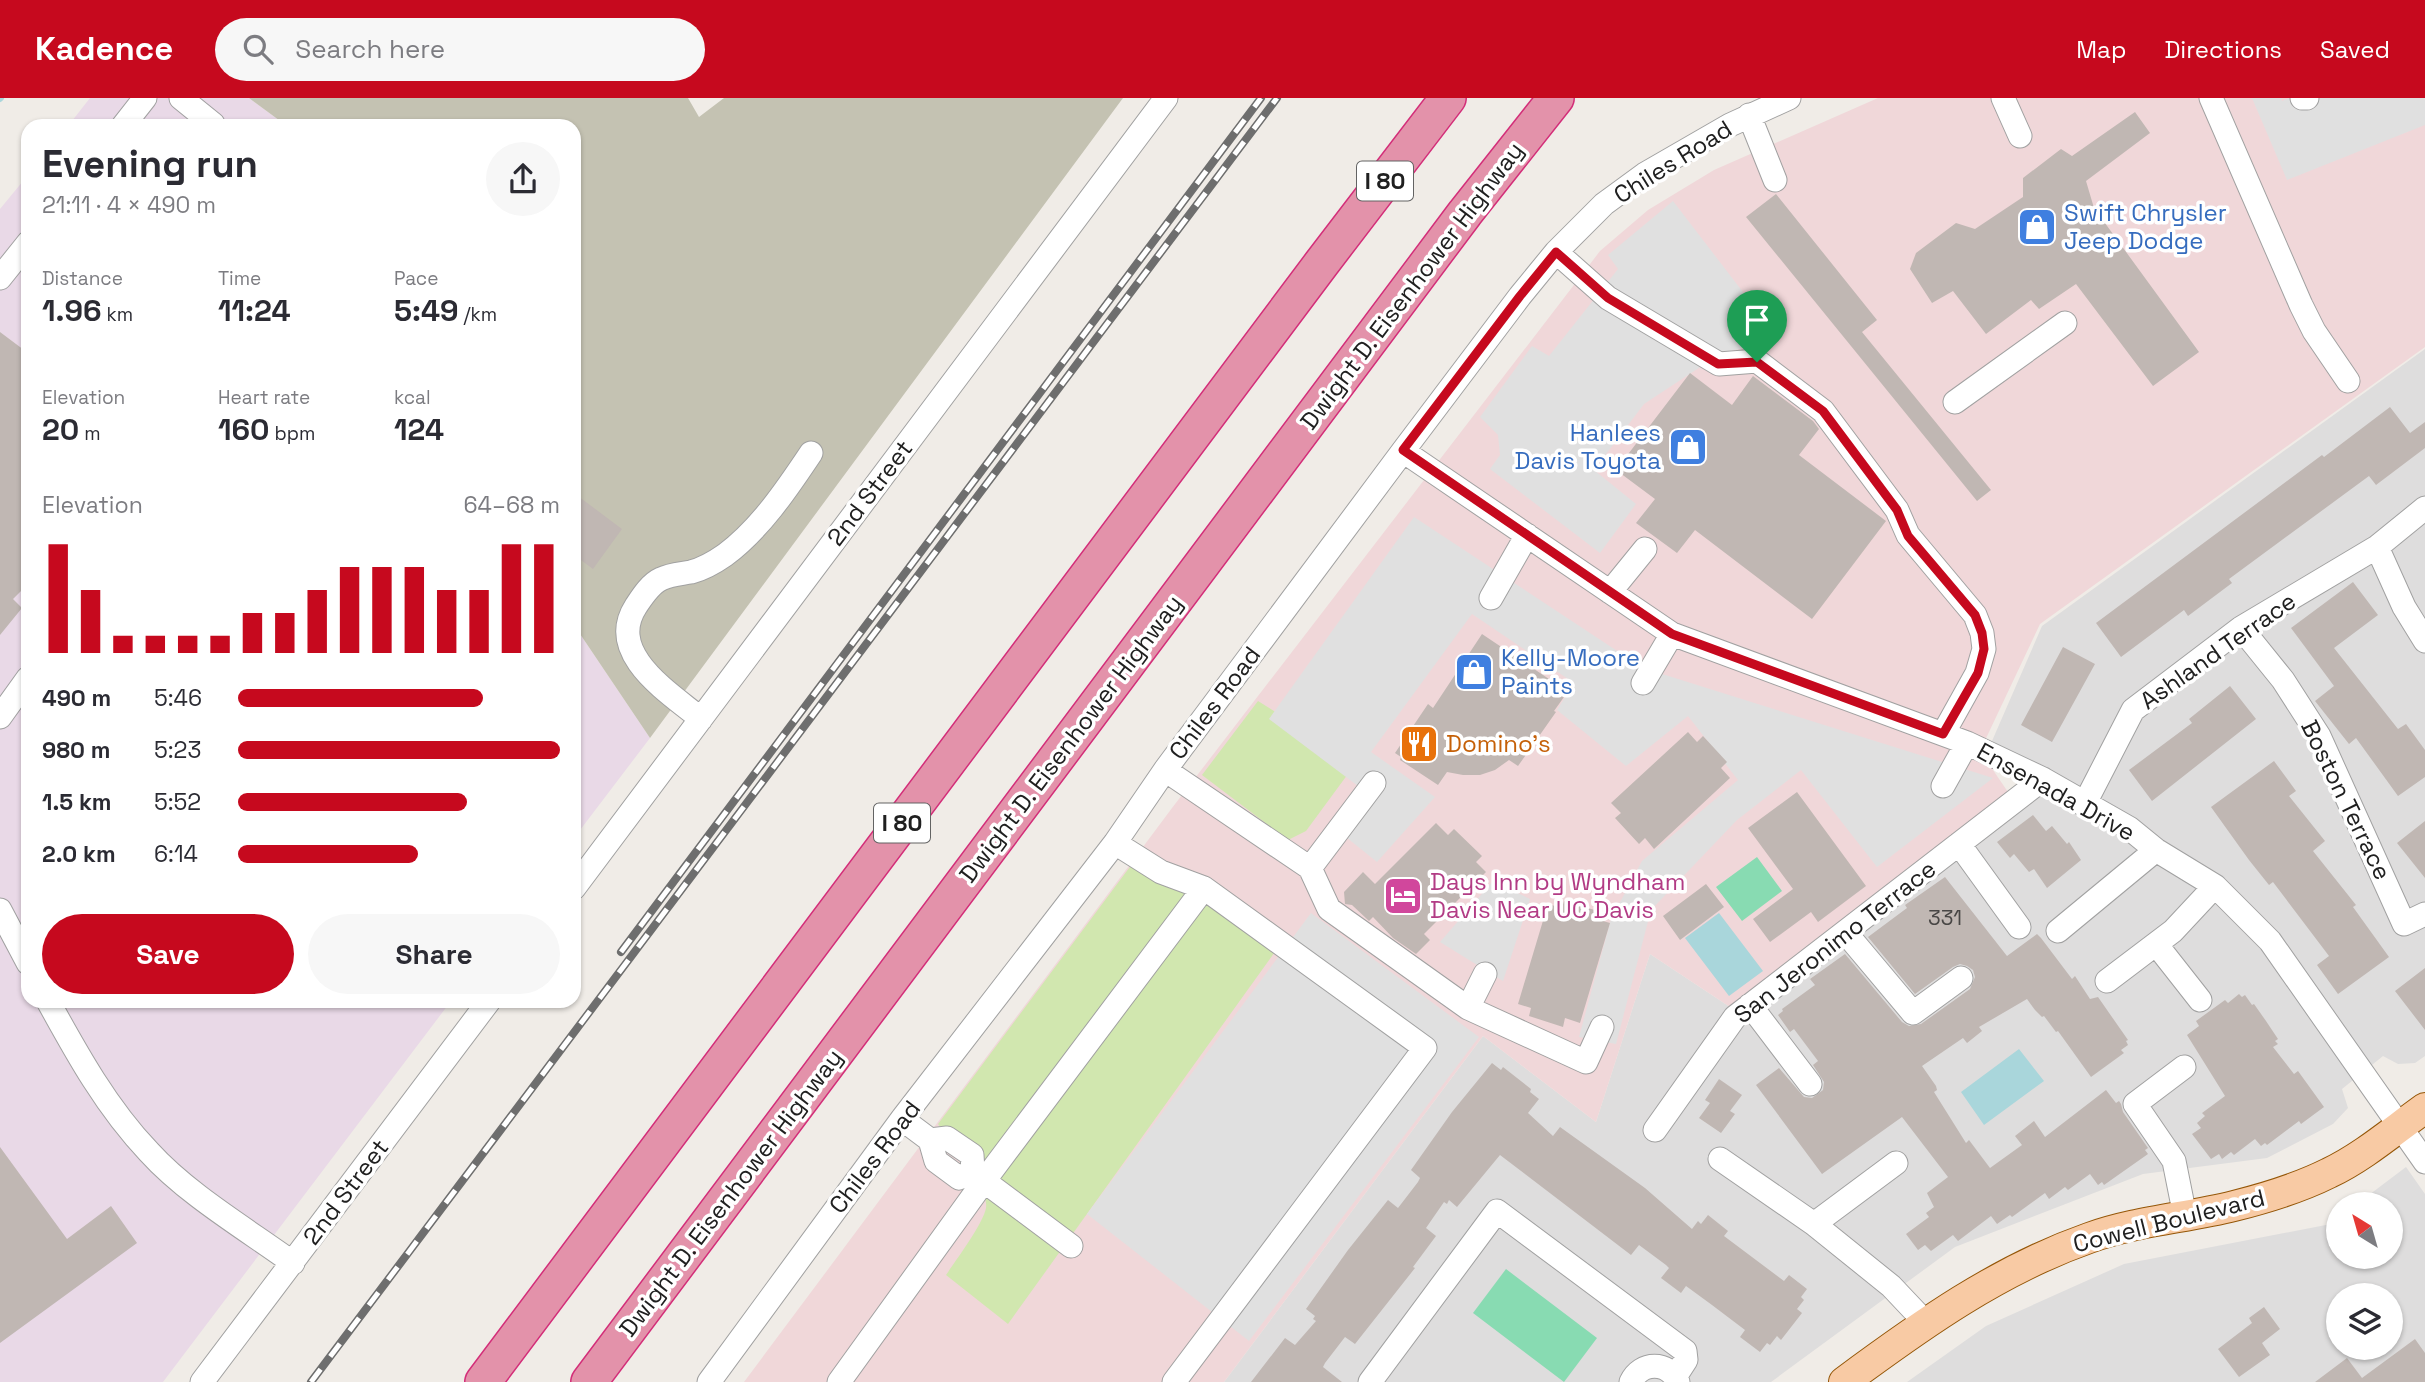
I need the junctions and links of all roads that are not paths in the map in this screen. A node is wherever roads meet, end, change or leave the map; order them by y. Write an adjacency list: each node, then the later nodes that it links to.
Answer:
1 (145, 98): 11 (street)
2 (181, 98): 12 (street)
3 (1166, 98): 36 (street, 2nd Street)
4 (1435, 98): 17 (highway)
5 (1448, 98): 17 (highway, I 80)
6 (1556, 98): 85 (highway, Dwight D. Eisenhower Highway)
7 (1789, 98): 10 (street, Chiles Road)
8 (2003, 98): 13 (street)
9 (2211, 98): 20 (street)
10 (1749, 116): 14 (street); 16 (street, Chiles Road)
11 (128, 119)
12 (207, 119)
13 (2020, 136)
14 (1775, 180)
15 (21, 252): 18 (street)
16 (1556, 252): 22 (street, Chiles Road); 37 (street)
17 (1321, 264): 84 (highway, I 80)
18 (0, 278)
19 (2065, 323): 21 (street)
20 (2348, 381)
21 (1955, 401)
22 (1403, 450): 25 (street, Ensenada Drive); 39 (street, Chiles Road)
23 (811, 453): 36 (street)
24 (2425, 508): 26 (street, Ashland Terrace)
25 (1527, 535): 28 (street, Ensenada Drive); 29 (street)
26 (2377, 547): 30 (street, Ashland Terrace); 32 (street)
27 (1645, 549): 28 (street)
28 (1610, 592): 31 (street, Ensenada Drive)
29 (1491, 598)
30 (2241, 628): 43 (street, Ashland Terrace); 52 (street, Boston Terrace)
31 (1672, 634): 33 (street); 37 (street, Ensenada Drive)
32 (2425, 641)
33 (1643, 682)
34 (21, 685): 35 (street)
35 (3, 703)
36 (701, 719): 48 (street, 2nd Street)
37 (1943, 734): 38 (street, Ensenada Drive)
38 (1967, 743): 40 (street, Ensenada Drive); 42 (street)
39 (1165, 770): 44 (street, Chiles Road); 47 (street)
40 (2043, 779): 43 (street, Ensenada Drive); 45 (street, San Jeronimo Terrace)
41 (1374, 783): 47 (street)
42 (1943, 786)
43 (2084, 805): 46 (street, Ensenada Drive)
44 (1115, 843): 50 (street); 70 (street, Chiles Road)
45 (1959, 844): 53 (street); 55 (street, San Jeronimo Terrace)
46 (2156, 850): 49 (street, Ensenada Drive); 54 (street)
47 (1310, 868): 65 (street)
48 (581, 879)
49 (2215, 886): 56 (street); 71 (street, Ensenada Drive)
50 (1204, 888): 76 (street); 88 (street)
51 (0, 910): 57 (street)
52 (2425, 914)
53 (2019, 927)
54 (2058, 931)
55 (1845, 932): 59 (street); 62 (street, San Jeronimo Terrace)
56 (2156, 944): 60 (street); 61 (street)
57 (21, 950)
58 (1485, 974): 65 (street)
59 (1961, 978)
60 (2107, 981)
61 (2200, 1000)
62 (1750, 1005): 68 (street); 72 (street, San Jeronimo Terrace)
63 (52, 1008): 80 (street)
64 (484, 1008): 80 (street, 2nd Street)
65 (1468, 1008): 66 (street)
66 (1602, 1027)
67 (2184, 1067): 77 (street)
68 (1810, 1084)
69 (2425, 1108): 71 (main road, Cowell Boulevard)
70 (902, 1119): 76 (street); 86 (street, Chiles Road)
71 (2400, 1126): 74 (street, Ensenada Drive); 77 (main road, Cowell Boulevard)
72 (1655, 1130)
73 (1720, 1159): 78 (street)
74 (2425, 1162)
75 (1896, 1163): 78 (street)
76 (979, 1176): 79 (street); 87 (street)
77 (2185, 1216): 81 (main road, Cowell Boulevard)
78 (1814, 1224): 81 (street)
79 (1071, 1246)
80 (293, 1263): 83 (street, 2nd Street)
81 (1924, 1322): 91 (main road, Cowell Boulevard)
82 (1677, 1379): 89 (street); 90 (street)
83 (202, 1382)
84 (483, 1382)
85 (589, 1382)
86 (709, 1382)
87 (839, 1382)
88 (1174, 1382)
89 (1370, 1382)
90 (1631, 1382)
91 (1844, 1382)

